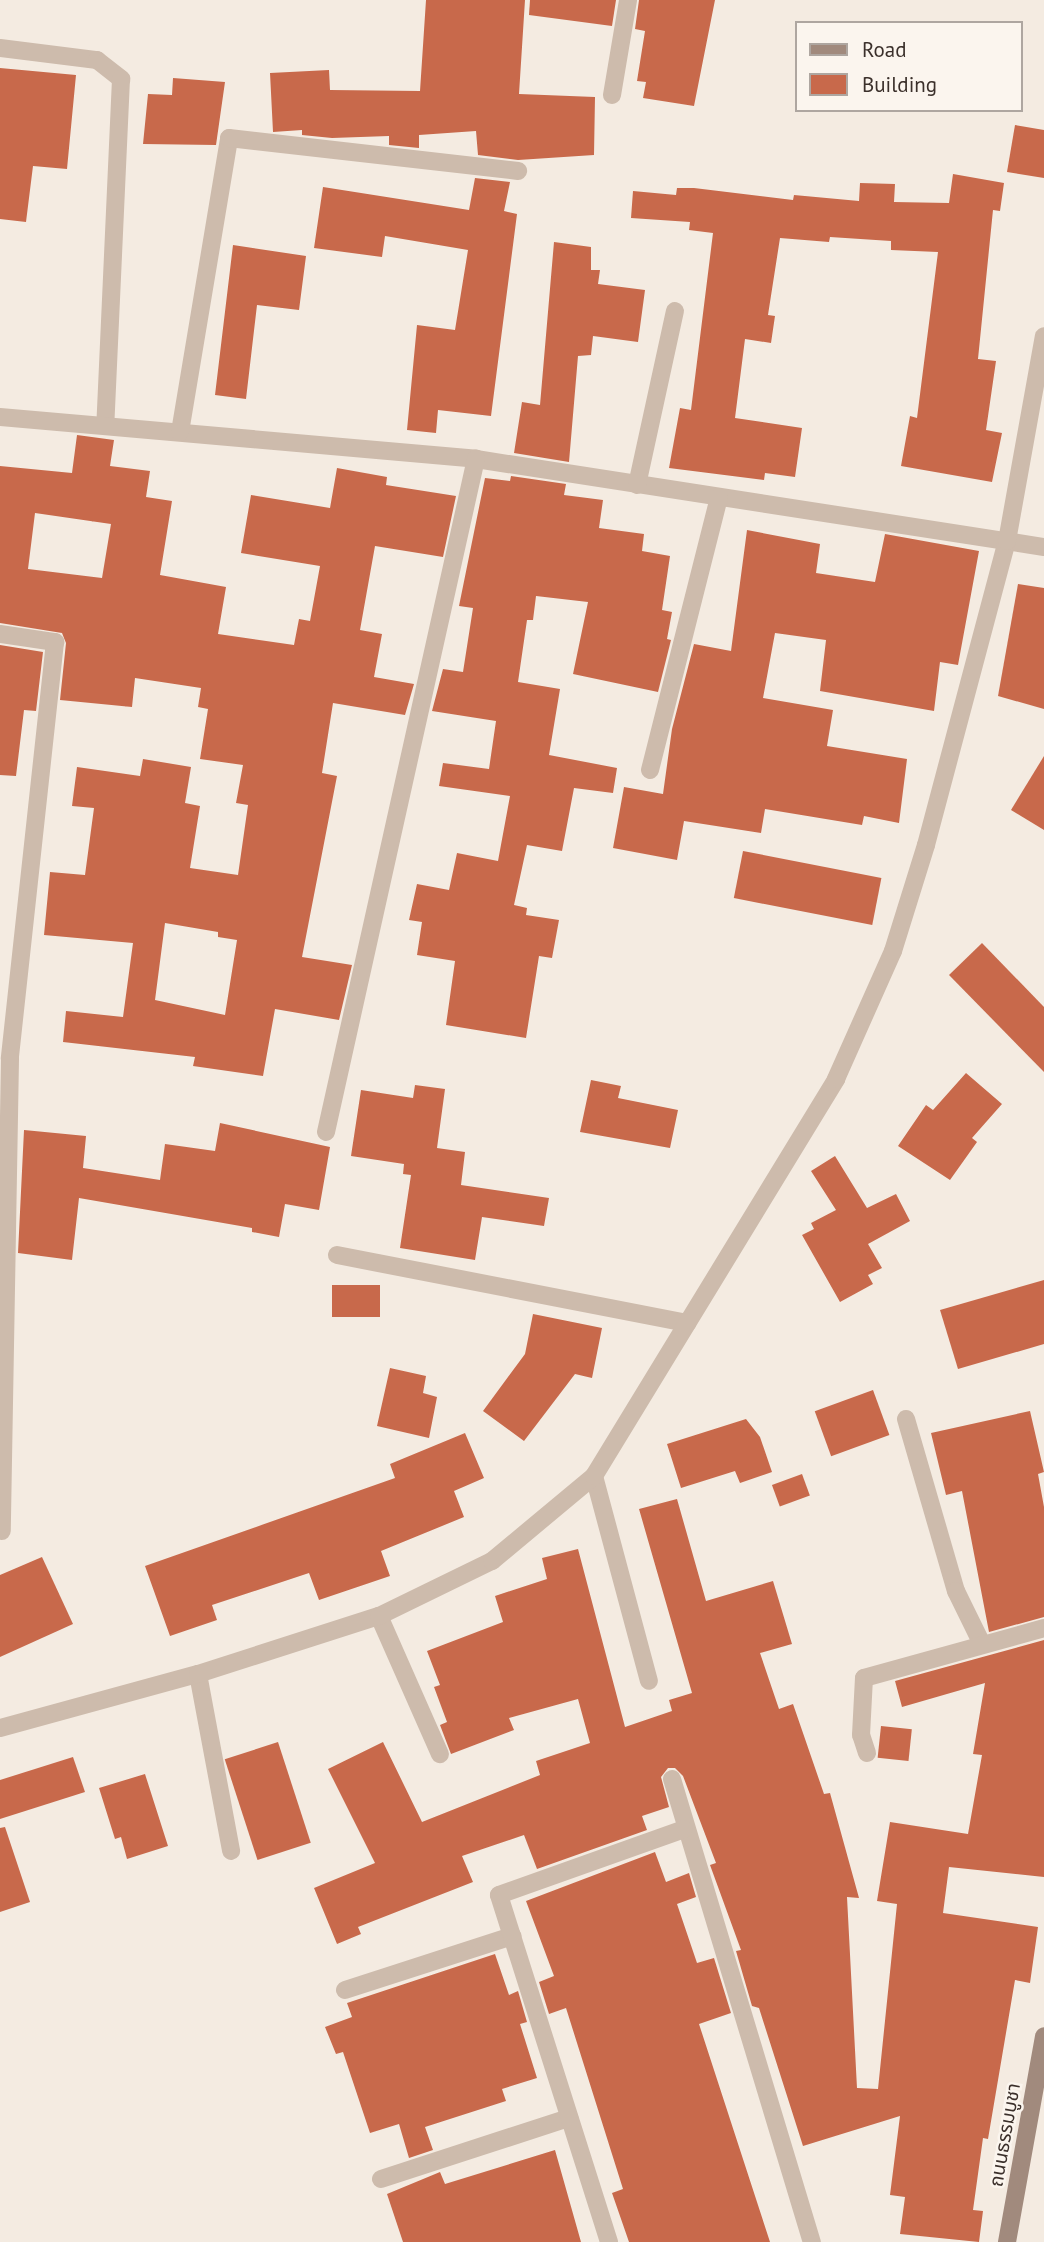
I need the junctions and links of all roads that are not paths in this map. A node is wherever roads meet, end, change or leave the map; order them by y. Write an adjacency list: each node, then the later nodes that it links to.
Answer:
1 (628, 0): 3 (street)
2 (0, 48): 8 (street)
3 (612, 95)
4 (518, 171): 9 (street)
5 (675, 311): 11 (street)
6 (1044, 336): 13 (street)
7 (0, 417): 8 (street)
8 (105, 426): 9 (street)
9 (180, 432): 10 (street)
10 (475, 459): 11 (street); 18 (street)
11 (637, 485): 12 (street)
12 (719, 498): 13 (street); 16 (street)
13 (1007, 541): 14 (street); 20 (street)
14 (1044, 547)
15 (0, 634): 17 (street)
16 (650, 770)
17 (5, 1058): 23 (street)
18 (326, 1132)
19 (337, 1255): 20 (street)
20 (687, 1323): 22 (street)
21 (906, 1419): 26 (street)
22 (594, 1476): 24 (street); 28 (street)
23 (2, 1531)
24 (379, 1616): 27 (street); 31 (street)
25 (1044, 1628): 26 (street)
26 (982, 1644): 30 (street)
27 (198, 1675): 29 (street); 34 (street)
28 (649, 1681)
29 (0, 1728)
30 (867, 1753)
31 (440, 1754)
32 (671, 1779): 33 (street)
33 (684, 1829): 35 (street); 41 (street)
34 (231, 1850)
35 (512, 1936): 36 (street); 38 (street)
36 (345, 1990)
37 (1044, 2036): 42 (main road, ถนนธรรมบูชา)
38 (569, 2118): 39 (street); 40 (street)
39 (381, 2179)
40 (609, 2242)
41 (812, 2242)
42 (1007, 2242)

